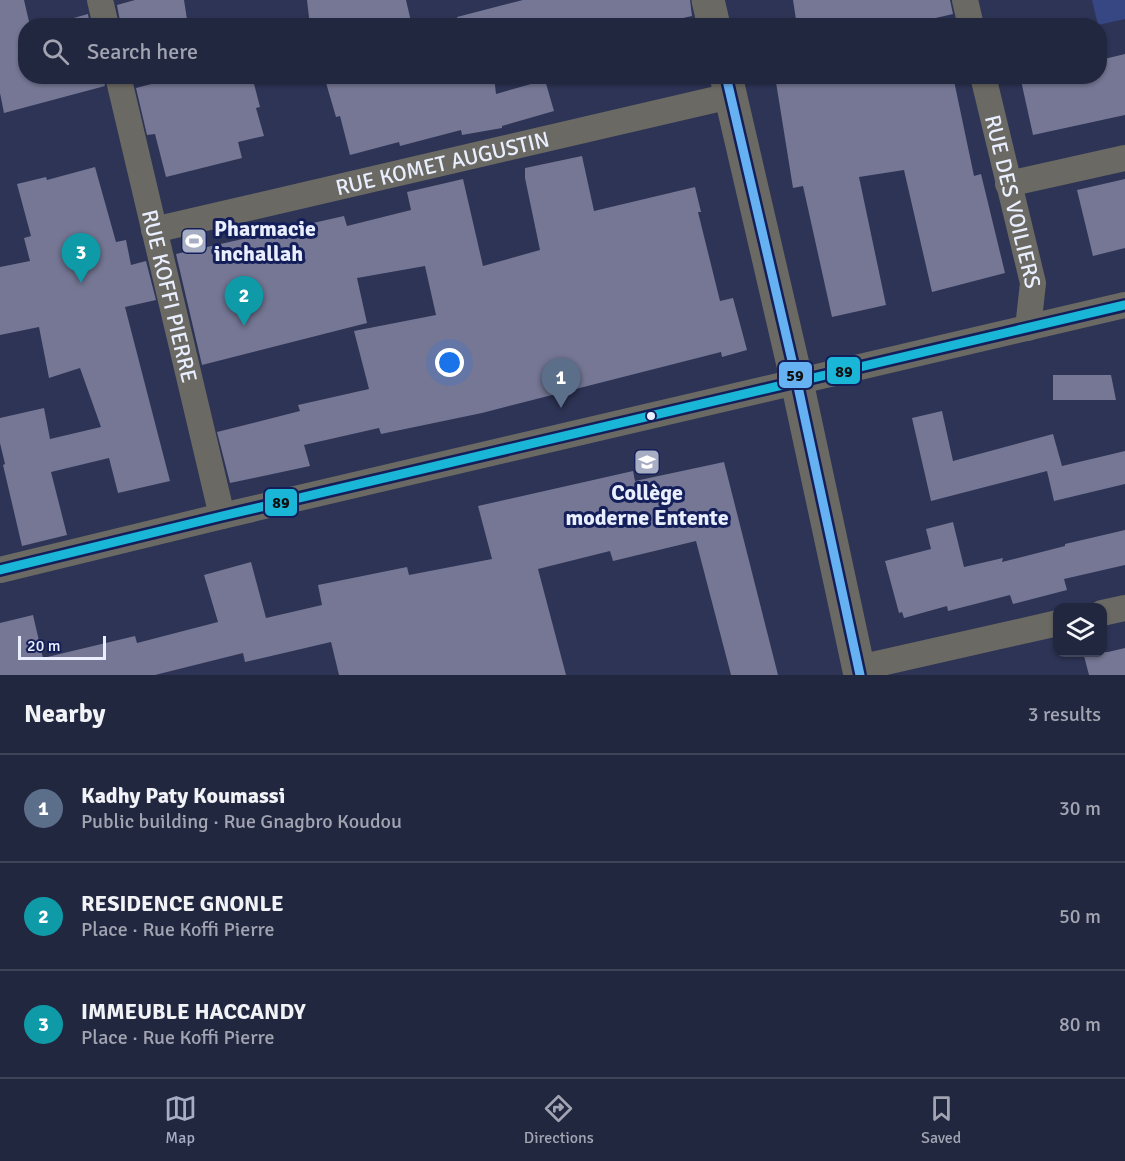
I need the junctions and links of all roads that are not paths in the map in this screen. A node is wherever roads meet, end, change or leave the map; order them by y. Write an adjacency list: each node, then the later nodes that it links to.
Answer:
1 (100, 0): 4 (street)
2 (708, 0): 5 (street)
3 (965, 0): 6 (street)
4 (104, 18)
5 (712, 18)
6 (969, 18)
7 (120, 84): 12 (street, RUE KOFFI PIERRE)
8 (985, 84): 11 (street, RUE DES VOILIERS)
9 (728, 86): 12 (street, RUE KOMET AUGUSTIN); 15 (street)
10 (1125, 158): 11 (street)
11 (1008, 184): 14 (street, RUE DES VOILIERS)
12 (154, 230): 16 (street, RUE KOFFI PIERRE)
13 (1125, 305): 14 (street)
14 (1028, 328): 15 (street)
15 (797, 382): 16 (street); 21 (street)
16 (222, 516): 17 (street)
17 (0, 570)
18 (1125, 608): 19 (street)
19 (1107, 612)
20 (1053, 624): 21 (street)
21 (859, 672)

